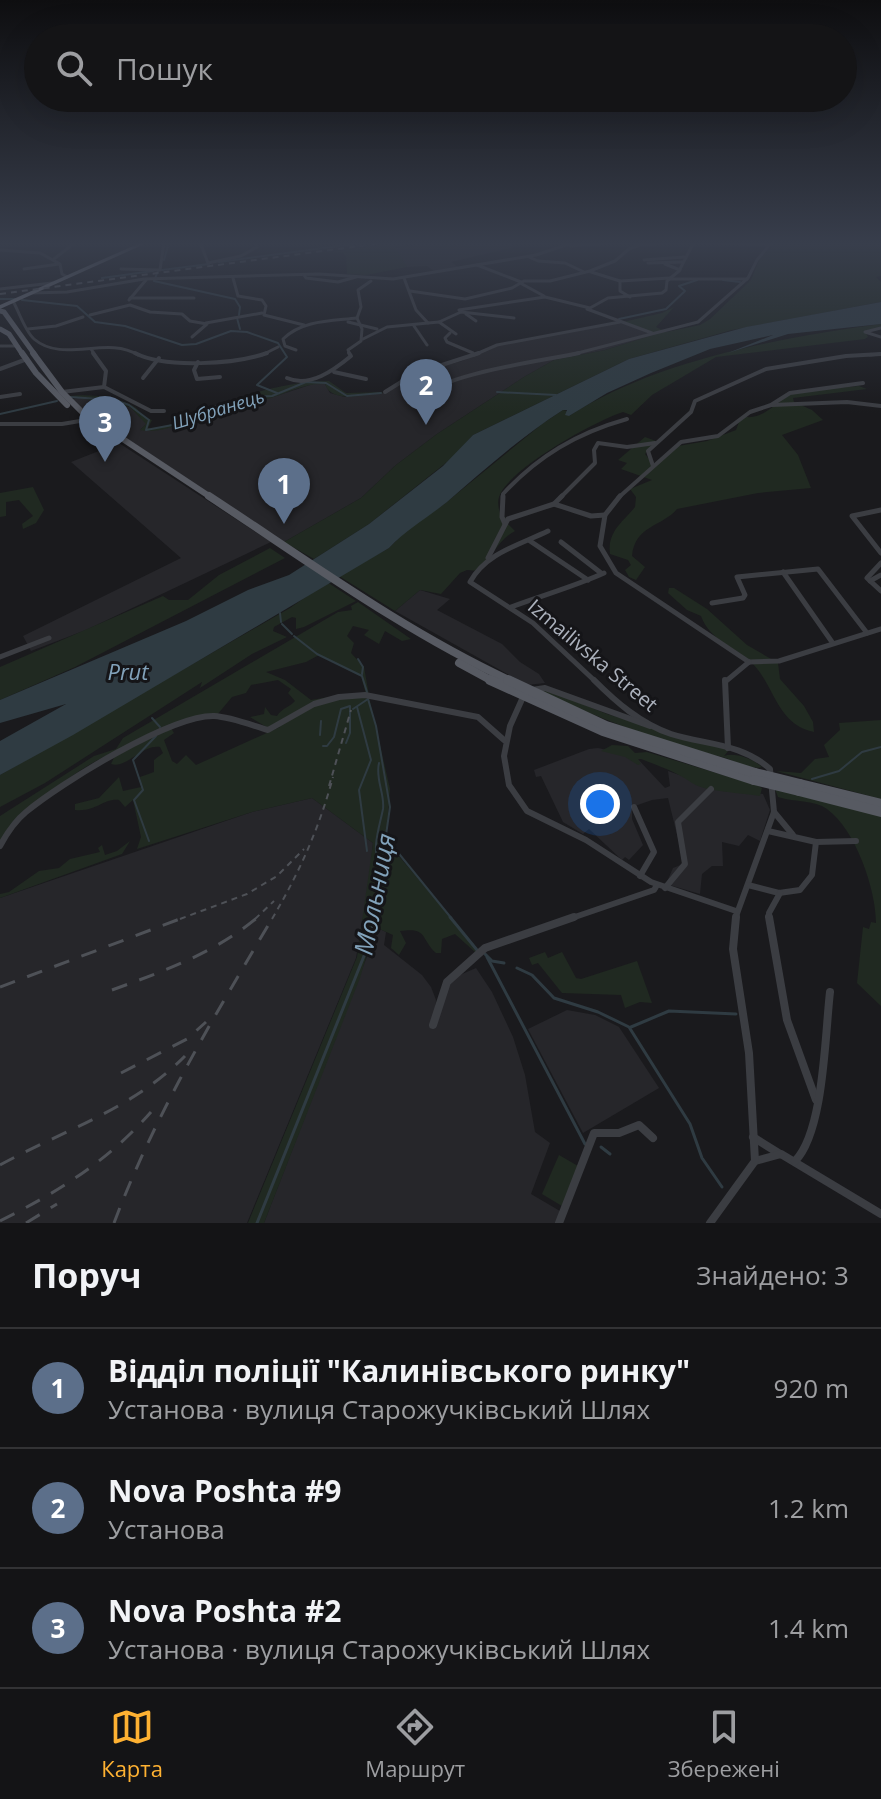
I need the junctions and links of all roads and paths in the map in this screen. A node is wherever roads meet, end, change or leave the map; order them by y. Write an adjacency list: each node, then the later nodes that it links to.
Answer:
1 (16, 299): 15 (highway); 34 (street)
2 (131, 299): 13 (street)
3 (251, 299): 17 (street)
4 (360, 299): 20 (street)
5 (413, 299): 27 (street)
6 (452, 299): 12 (street)
7 (460, 299): 12 (street)
8 (532, 299): 16 (street)
9 (553, 299): 14 (street)
10 (606, 299): 14 (street)
11 (726, 299): 36 (street)
12 (457, 300): 16 (street)
13 (130, 305): 18 (street); 26 (street)
14 (586, 308): 25 (street)
15 (1, 310): 28 (main road)
16 (460, 311): 21 (street); 23 (street); 24 (street)
17 (262, 313): 26 (street); 29 (street)
18 (90, 315)
19 (83, 317): 34 (street)
20 (357, 318): 22 (street); 30 (street)
21 (514, 318)
22 (344, 320): 29 (street); 30 (street)
23 (476, 321)
24 (439, 322): 27 (street); 47 (street)
25 (620, 322): 36 (street); 47 (street)
26 (206, 323): 37 (street)
27 (428, 323): 31 (street)
28 (12, 324): 32 (main road); 40 (main road)
29 (304, 325): 46 (street)
30 (360, 325): 35 (street); 39 (street)
31 (414, 326): 35 (street); 41 (street)
32 (0, 328): 43 (main road)
33 (881, 328): 38 (street)
34 (28, 329): 45 (street)
35 (378, 329): 39 (street)
36 (653, 333): 67 (street)
37 (192, 337)
38 (881, 337)
39 (362, 340): 54 (street)
40 (27, 345): 43 (main road); 49 (main road)
41 (427, 345)
42 (0, 346): 43 (street)
43 (18, 346): 51 (main road)
44 (278, 347): 52 (street)
45 (91, 349): 50 (street); 62 (street)
46 (296, 350)
47 (473, 353): 63 (street)
48 (881, 354): 75 (street)
49 (35, 357): 51 (main road); 66 (main road)
50 (159, 358): 52 (street); 56 (street)
51 (27, 359): 53 (street); 66 (main road)
52 (198, 362): 58 (street)
53 (0, 369)
54 (334, 372): 57 (street); 59 (street)
55 (220, 377): 58 (street)
56 (143, 378)
57 (287, 378)
58 (197, 379): 60 (street)
59 (366, 379)
60 (190, 382)
61 (863, 383): 68 (street)
62 (104, 387): 66 (street); 70 (street)
63 (385, 392)
64 (20, 394): 65 (street)
65 (0, 397)
66 (62, 397): 71 (main road)
67 (420, 398)
68 (771, 405): 69 (street); 76 (street)
69 (881, 406)
70 (164, 411)
71 (78, 412): 73 (main road); 80 (main road)
72 (627, 419): 81 (street)
73 (86, 420): 74 (street); 80 (main road)
74 (0, 424)
75 (657, 442): 76 (street); 77 (street)
76 (653, 466): 79 (street)
77 (554, 504): 79 (street); 81 (street)
78 (881, 510): 86 (street)
79 (605, 515): 102 (street)
80 (234, 516): 103 (main road)
81 (506, 525): 88 (street)
82 (548, 531): 83 (street)
83 (530, 540): 88 (street); 92 (street)
84 (561, 542): 92 (street)
85 (881, 543): 86 (street)
86 (872, 544): 87 (street)
87 (881, 553)
88 (488, 559): 96 (street, Izmailivska Street)
89 (881, 563): 93 (street)
90 (782, 571): 95 (street); 98 (street); 100 (street)
91 (881, 575): 93 (street)
92 (588, 580): 96 (street)
93 (869, 581): 94 (street)
94 (881, 591)
95 (712, 603)
96 (511, 607): 104 (street, Izmailivska Street)
97 (881, 629): 98 (street)
98 (867, 633): 100 (street)
99 (49, 638): 101 (street)
100 (833, 643): 102 (street)
101 (0, 657)
102 (749, 662): 106 (street)
103 (525, 694): 104 (street); 105 (street); 107 (main road, bridge)
104 (656, 728): 106 (street, Izmailivska Street)
105 (504, 740): 117 (street); 118 (street)
106 (728, 748): 111 (street, Izmailivska Street)
107 (800, 787): 109 (main road); 112 (main road)
108 (711, 789): 120 (street)
109 (881, 804)
110 (634, 807): 118 (street)
111 (774, 812): 113 (street); 114 (street)
112 (881, 812)
113 (768, 831): 114 (street); 119 (street)
114 (794, 836): 116 (street)
115 (856, 841): 116 (street)
116 (816, 842): 121 (street)
117 (0, 846)
118 (640, 876): 120 (street)
119 (748, 885): 121 (street); 122 (street)
120 (661, 886): 122 (street); 124 (street)
121 (780, 893): 125 (street)
122 (736, 911): 126 (street)
123 (830, 992): 125 (street)
124 (433, 1025)
125 (816, 1100): 130 (street)
126 (753, 1137): 128 (street); 129 (street)
127 (653, 1138): 132 (street)
128 (781, 1154): 129 (street); 130 (street)
129 (755, 1161): 133 (street)
130 (795, 1161): 131 (street)
131 (881, 1214)
132 (559, 1223)
133 (710, 1223)

